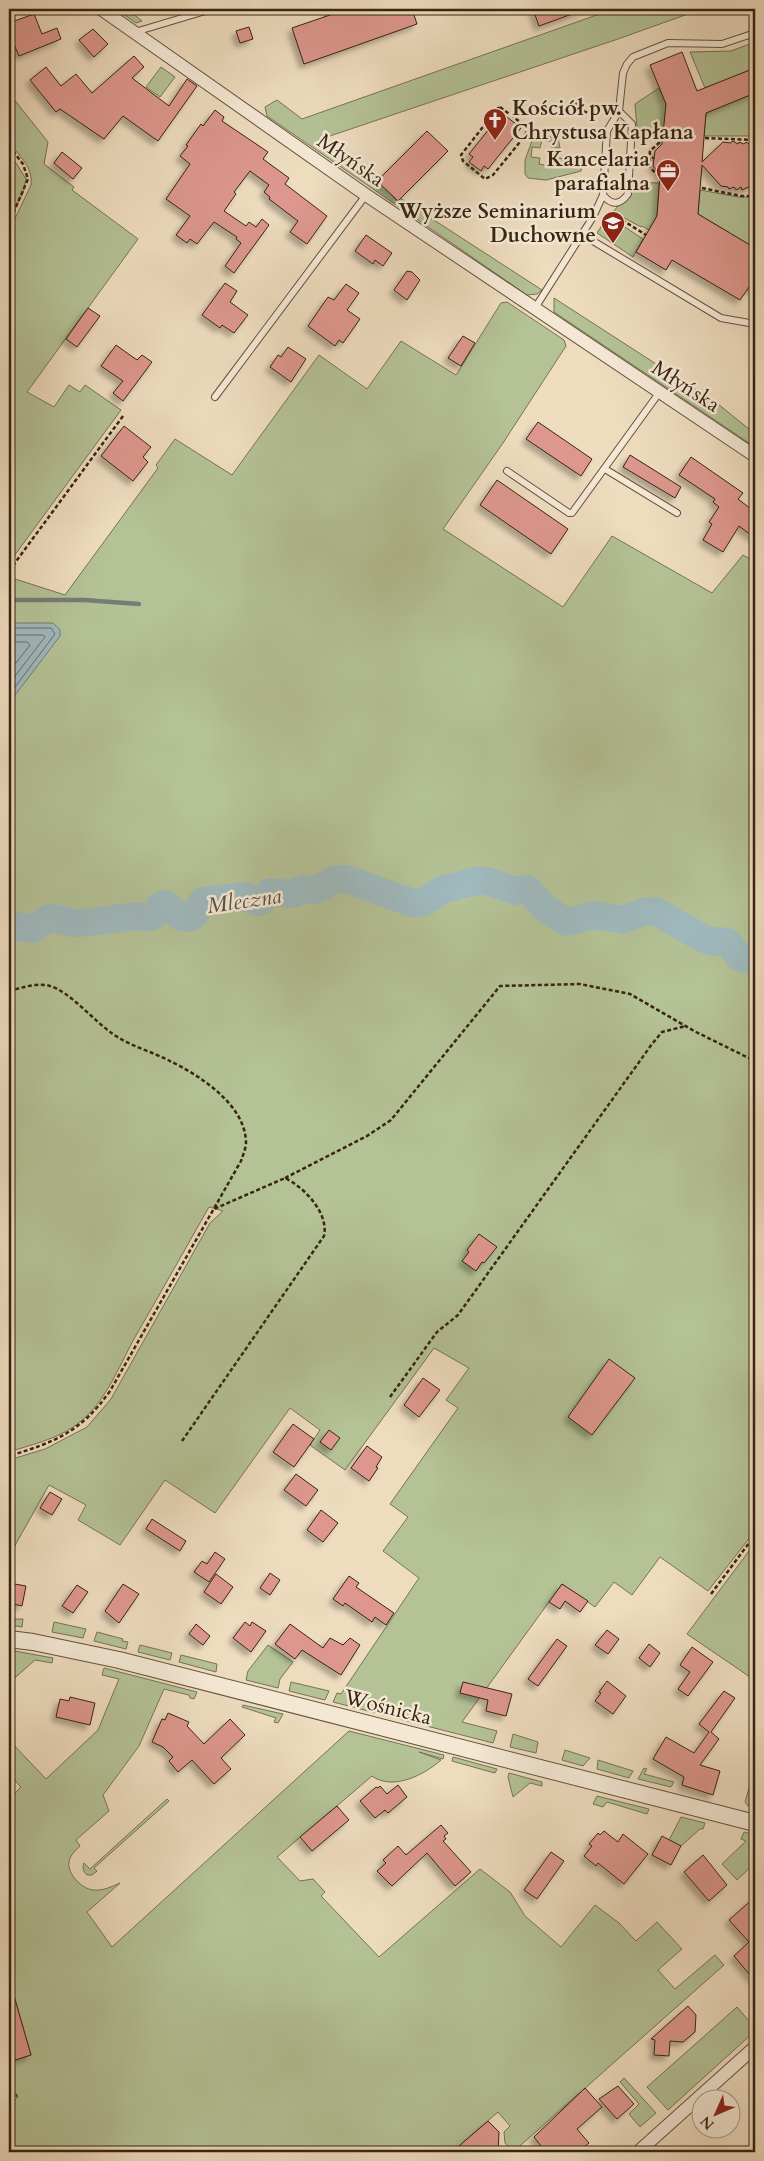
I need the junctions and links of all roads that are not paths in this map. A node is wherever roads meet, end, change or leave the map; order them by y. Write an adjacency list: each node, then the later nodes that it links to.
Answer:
1 (101, 9): 3 (street, Młyńska)
2 (212, 9): 3 (lane)
3 (134, 32): 6 (street, Młyńska)
4 (755, 33): 5 (lane)
5 (619, 112): 7 (lane); 7 (lane)
6 (366, 195): 9 (street, Młyńska); 12 (lane)
7 (603, 195): 8 (lane)
8 (583, 234): 9 (lane); 10 (lane)
9 (534, 309): 11 (street, Młyńska)
10 (755, 324)
11 (659, 393): 13 (street, Młyńska); 14 (lane)
12 (215, 397)
13 (755, 456)
14 (605, 469): 15 (lane); 16 (lane)
15 (506, 471)
16 (677, 513)
17 (9, 1639): 18 (street, Wośnicka)
18 (755, 1823)
19 (755, 2047): 20 (street)
20 (638, 2152)

